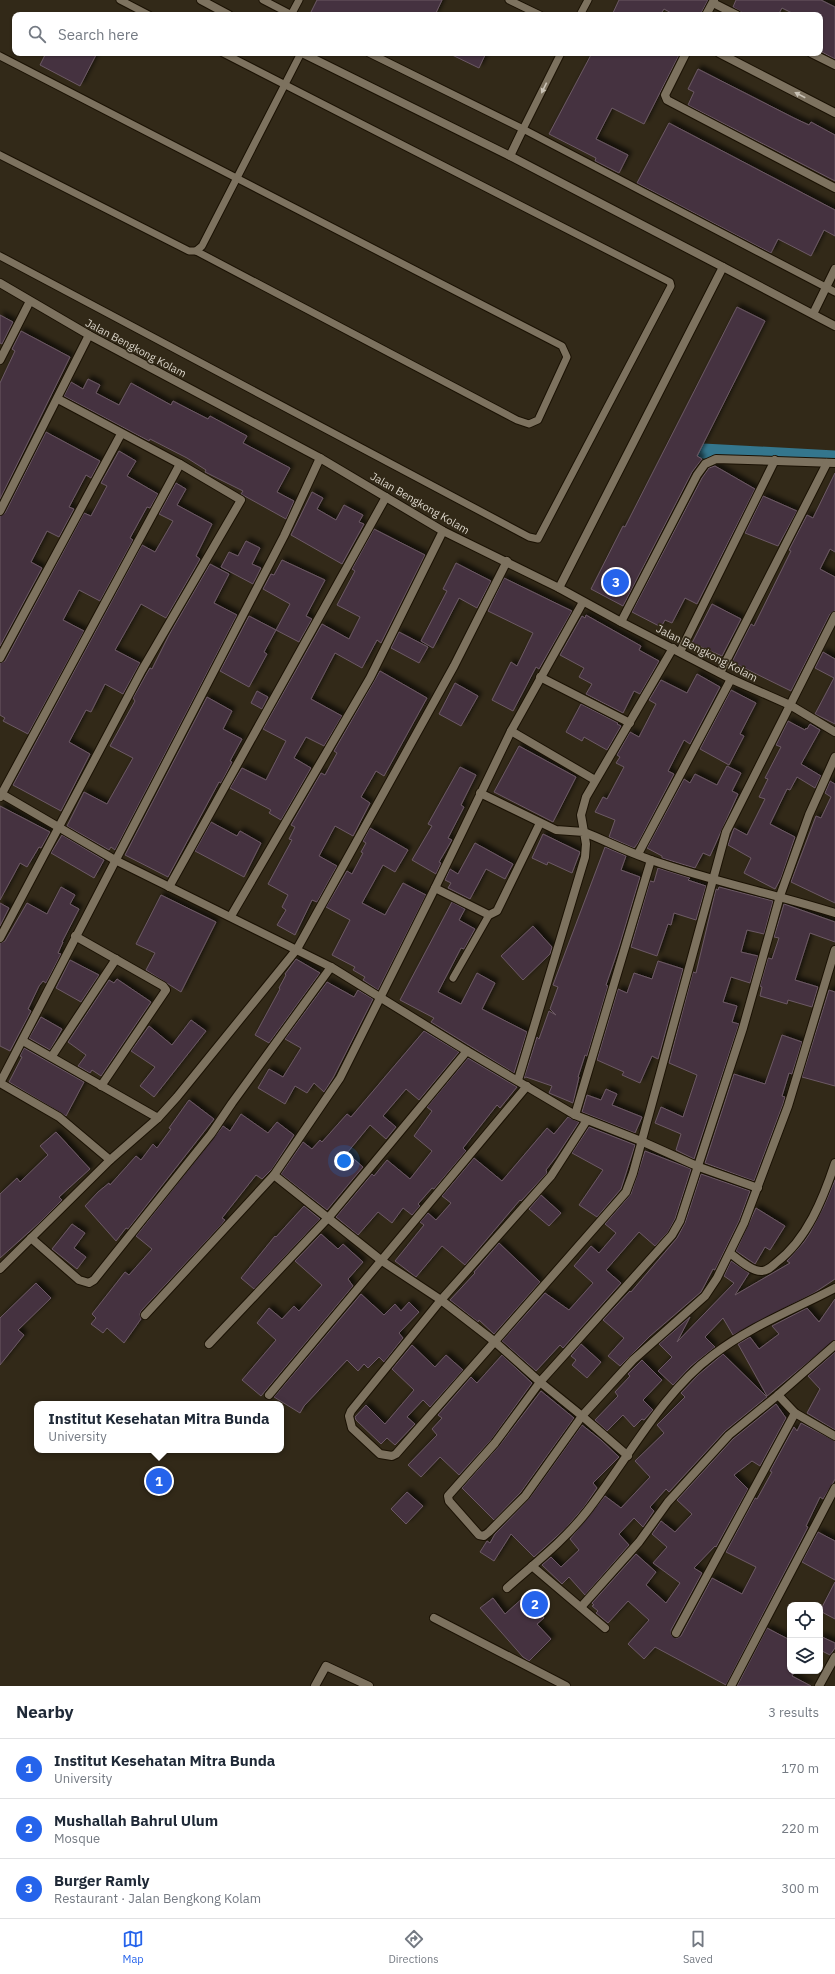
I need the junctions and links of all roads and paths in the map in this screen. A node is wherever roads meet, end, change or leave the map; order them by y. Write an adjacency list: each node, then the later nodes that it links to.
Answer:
1 (120, 0): 8 (lane)
2 (201, 0): 9 (street)
3 (263, 0): 10 (lane)
4 (299, 0): 11 (lane)
5 (510, 0): 12 (lane)
6 (588, 0): 13 (lane)
7 (713, 1): 14 (street); 15 (street)
8 (143, 12)
9 (223, 12)
10 (286, 12)
11 (293, 12)
12 (534, 12)
13 (582, 12)
14 (708, 12)
15 (732, 12)
16 (0, 56): 31 (lane)
17 (229, 56): 26 (lane)
18 (299, 56): 26 (lane)
19 (307, 56): 30 (street)
20 (375, 56): 28 (lane)
21 (560, 56): 28 (lane, one-way to 28)
22 (684, 56): 32 (street)
23 (725, 56): 27 (street, one-way to 23)
24 (817, 56): 25 (street)
25 (835, 65)
26 (284, 85): 31 (lane); 34 (lane)
27 (835, 113)
28 (523, 129): 30 (street); 38 (lane)
29 (0, 156): 33 (lane)
30 (510, 156): 35 (street)
31 (237, 178): 33 (lane); 33 (lane)
32 (835, 188)
33 (196, 251)
34 (0, 256)
35 (723, 267): 41 (street); 55 (street)
36 (835, 269): 38 (street)
37 (0, 283): 40 (street, Jalan Bengkong Kolam)
38 (826, 287): 39 (lane); 41 (street)
39 (835, 292)
40 (30, 301): 43 (street, Jalan Bengkong Kolam); 44 (street)
41 (813, 314): 42 (street)
42 (835, 326)
43 (89, 335): 45 (street); 47 (street, Jalan Bengkong Kolam)
44 (0, 360)
45 (58, 399): 46 (street); 52 (street)
46 (121, 434): 50 (street); 60 (street)
47 (320, 458): 51 (street, Jalan Bengkong Kolam); 76 (street)
48 (775, 460): 49 (street); 58 (street); 59 (street)
49 (831, 463): 61 (street)
50 (180, 464): 71 (street); 73 (street)
51 (386, 497): 53 (street, Jalan Bengkong Kolam); 79 (street)
52 (0, 511)
53 (443, 531): 54 (street, Jalan Bengkong Kolam); 84 (street)
54 (507, 561): 55 (street, Jalan Bengkong Kolam); 87 (street)
55 (559, 588): 56 (street, Jalan Bengkong Kolam)
56 (583, 602): 58 (street, Jalan Bengkong Kolam); 62 (street)
57 (835, 616): 64 (street)
58 (621, 622): 59 (street, Jalan Bengkong Kolam)
59 (677, 650): 61 (street, Jalan Bengkong Kolam); 65 (street)
60 (0, 658)
61 (720, 673): 63 (street, Jalan Bengkong Kolam)
62 (540, 677): 65 (street); 66 (street)
63 (731, 679): 64 (street, Jalan Bengkong Kolam); 75 (street)
64 (790, 705): 67 (street, Jalan Bengkong Kolam); 78 (street)
65 (630, 723): 69 (street)
66 (511, 731): 69 (street); 70 (street)
67 (835, 732)
68 (835, 756): 81 (street)
69 (595, 780): 74 (street)
70 (480, 793): 72 (street); 80 (street)
71 (1, 795): 73 (street)
72 (540, 823): 74 (street); 83 (street)
73 (59, 826): 76 (street); 86 (street)
74 (584, 832): 75 (street); 96 (street)
75 (638, 854): 77 (street)
76 (115, 860): 79 (street); 85 (street)
77 (651, 860): 78 (street); 99 (street)
78 (712, 879): 81 (street); 102 (street)
79 (169, 887): 84 (street)
80 (435, 888): 83 (street); 92 (street)
81 (780, 896): 82 (street); 105 (street)
82 (835, 913)
83 (489, 915): 91 (lane)
84 (230, 916): 87 (street)
85 (76, 936): 89 (street); 93 (street)
86 (0, 938)
87 (297, 949): 90 (street); 100 (street)
88 (835, 950): 107 (street)
89 (116, 959): 95 (street); 97 (street)
90 (331, 967): 92 (street); 109 (street)
91 (453, 978)
92 (381, 997): 94 (street); 106 (street)
93 (23, 1041): 95 (street); 103 (street)
94 (467, 1051): 96 (street); 108 (street)
95 (52, 1056): 97 (street)
96 (518, 1080): 98 (street)
97 (101, 1086): 100 (street)
98 (527, 1086): 99 (street); 111 (street)
99 (575, 1115): 101 (street)
100 (158, 1118): 103 (street)
101 (587, 1120): 102 (street); 114 (street)
102 (641, 1141): 105 (street); 116 (street)
103 (110, 1160): 109 (street)
104 (835, 1164): 110 (street)
105 (699, 1167): 107 (street); 119 (street)
106 (274, 1175): 108 (street); 115 (street)
107 (758, 1188): 110 (street)
108 (329, 1217): 111 (street); 117 (street)
109 (31, 1238): 112 (street)
110 (730, 1253): 123 (street)
111 (382, 1261): 114 (street); 120 (street)
112 (0, 1269)
113 (835, 1288): 125 (street)
114 (441, 1300): 116 (street); 116 (street)
115 (146, 1315)
116 (494, 1340): 119 (street)
117 (209, 1344)
118 (835, 1345): 121 (street)
119 (540, 1382): 123 (street); 123 (street)
120 (269, 1395)
121 (778, 1395): 122 (street); 129 (street)
122 (795, 1413): 124 (street); 132 (street)
123 (582, 1416): 125 (street)
124 (835, 1436)
125 (628, 1456): 127 (street)
126 (835, 1488): 137 (street)
127 (532, 1566): 128 (street); 129 (street)
128 (507, 1588)
129 (581, 1607): 131 (street)
130 (434, 1618): 136 (street)
131 (605, 1628)
132 (676, 1633)
133 (835, 1657): 138 (street)
134 (315, 1686): 135 (street)
135 (370, 1686)
136 (566, 1686)
137 (731, 1686)
138 (819, 1686)

